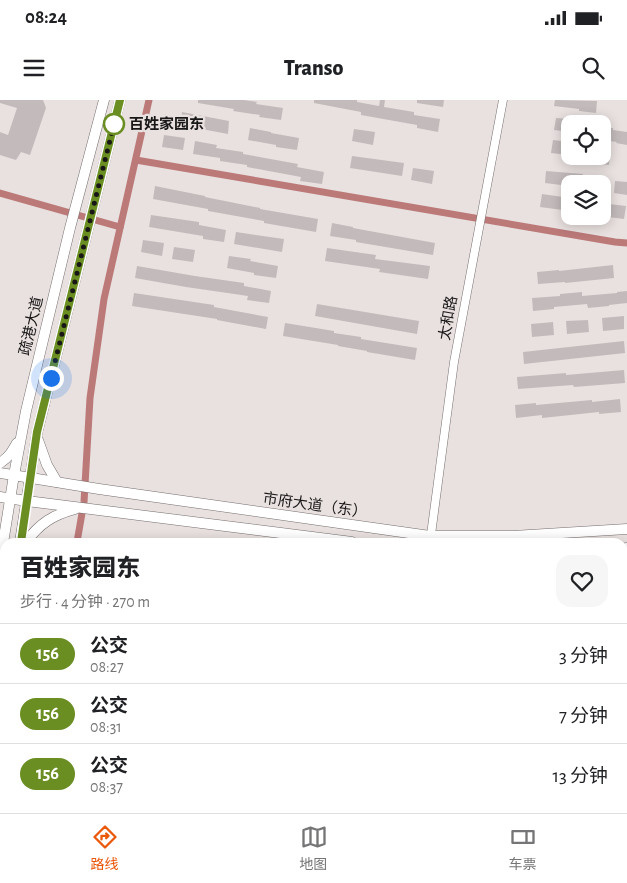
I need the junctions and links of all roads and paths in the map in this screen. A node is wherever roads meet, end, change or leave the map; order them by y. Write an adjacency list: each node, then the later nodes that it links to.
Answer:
1 (104, 100): 4 (main road, 疏港大道)
2 (120, 100): 5 (main road, 疏港大道)
3 (503, 100): 20 (street, 太和路)
4 (22, 431): 6 (main road); 8 (main road, 疏港大道)
5 (37, 436): 9 (main road, 疏港大道); 10 (main road)
6 (0, 463)
7 (0, 473): 8 (main road, 市府大道（东）)
8 (14, 475): 9 (main road, 市府大道（东）); 11 (main road, 疏港大道)
9 (30, 477): 10 (main road, 市府大道（东）); 12 (main road, 疏港大道)
10 (61, 483): 19 (main road, 市府大道（东）)
11 (5, 498): 12 (main road); 15 (main road, 疏港大道)
12 (27, 501): 13 (main road); 16 (main road, 疏港大道)
13 (80, 508): 17 (main road); 18 (main road)
14 (627, 529): 21 (main road, 市府大道（东）)
15 (2, 538)
16 (21, 538)
17 (29, 538)
18 (320, 538)
19 (423, 538)
20 (430, 538)
21 (457, 538)

